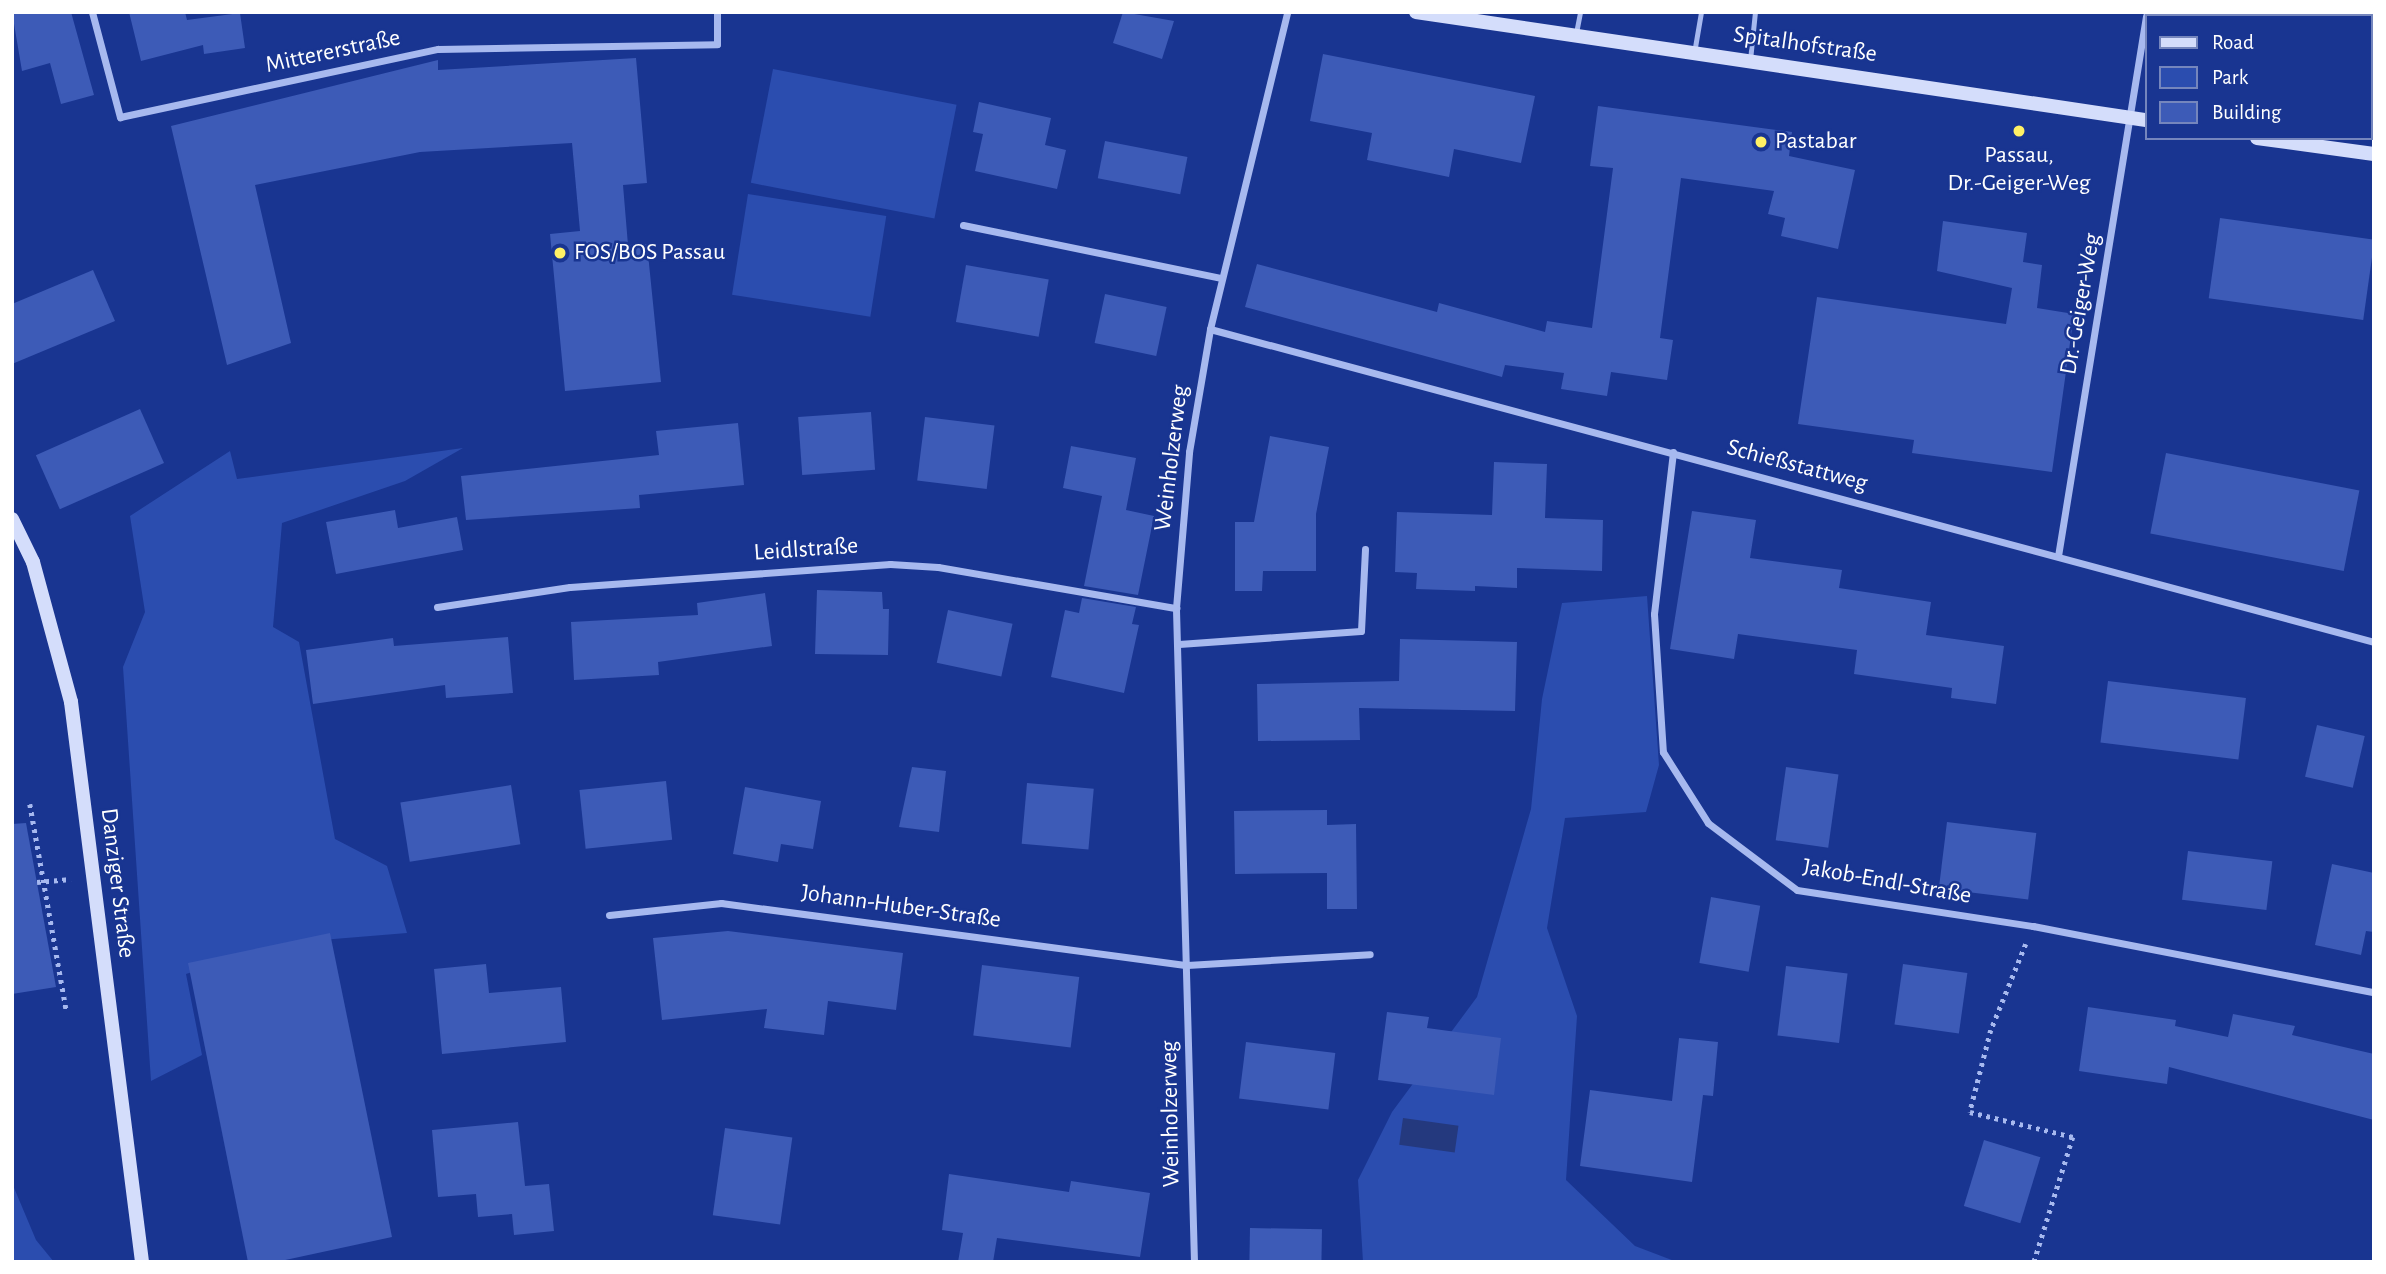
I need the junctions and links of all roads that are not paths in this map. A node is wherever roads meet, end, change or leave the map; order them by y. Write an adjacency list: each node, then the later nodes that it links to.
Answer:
1 (92, 12): 2 (street, Mittererstraße)
2 (717, 12)
3 (1287, 12): 16 (street, Weinholzerweg)
4 (1416, 12): 8 (street, Spitalhofstraße)
5 (1580, 12): 8 (lane)
6 (1701, 12): 10 (lane)
7 (1755, 12): 11 (lane)
8 (1576, 37): 10 (street, Spitalhofstraße)
9 (2144, 44): 12 (street, Dr.-Geiger-Weg)
10 (1694, 53): 11 (street, Spitalhofstraße)
11 (1749, 60): 12 (street, Spitalhofstraße)
12 (2139, 118): 21 (street, Dr.-Geiger-Weg)
13 (2272, 140): 14 (street)
14 (2374, 154)
15 (963, 225): 16 (street)
16 (1222, 278): 17 (street, Weinholzerweg)
17 (1210, 329): 18 (street, Schießstattweg); 23 (street, Weinholzerweg)
18 (1673, 452): 21 (street, Schießstattweg); 29 (street, Jakob-Endl-Straße)
19 (12, 519): 30 (street, Danziger Straße)
20 (1365, 549): 25 (street)
21 (2057, 556): 24 (street, Schießstattweg)
22 (437, 607): 23 (street, Leidlstraße)
23 (1176, 608): 25 (street, Weinholzerweg)
24 (2374, 642)
25 (1179, 644): 28 (street, Weinholzerweg)
26 (609, 915): 28 (street, Johann-Huber-Straße)
27 (1370, 954): 28 (street)
28 (1187, 965): 31 (street, Weinholzerweg)
29 (2374, 992)
30 (142, 1262)
31 (1194, 1262)

